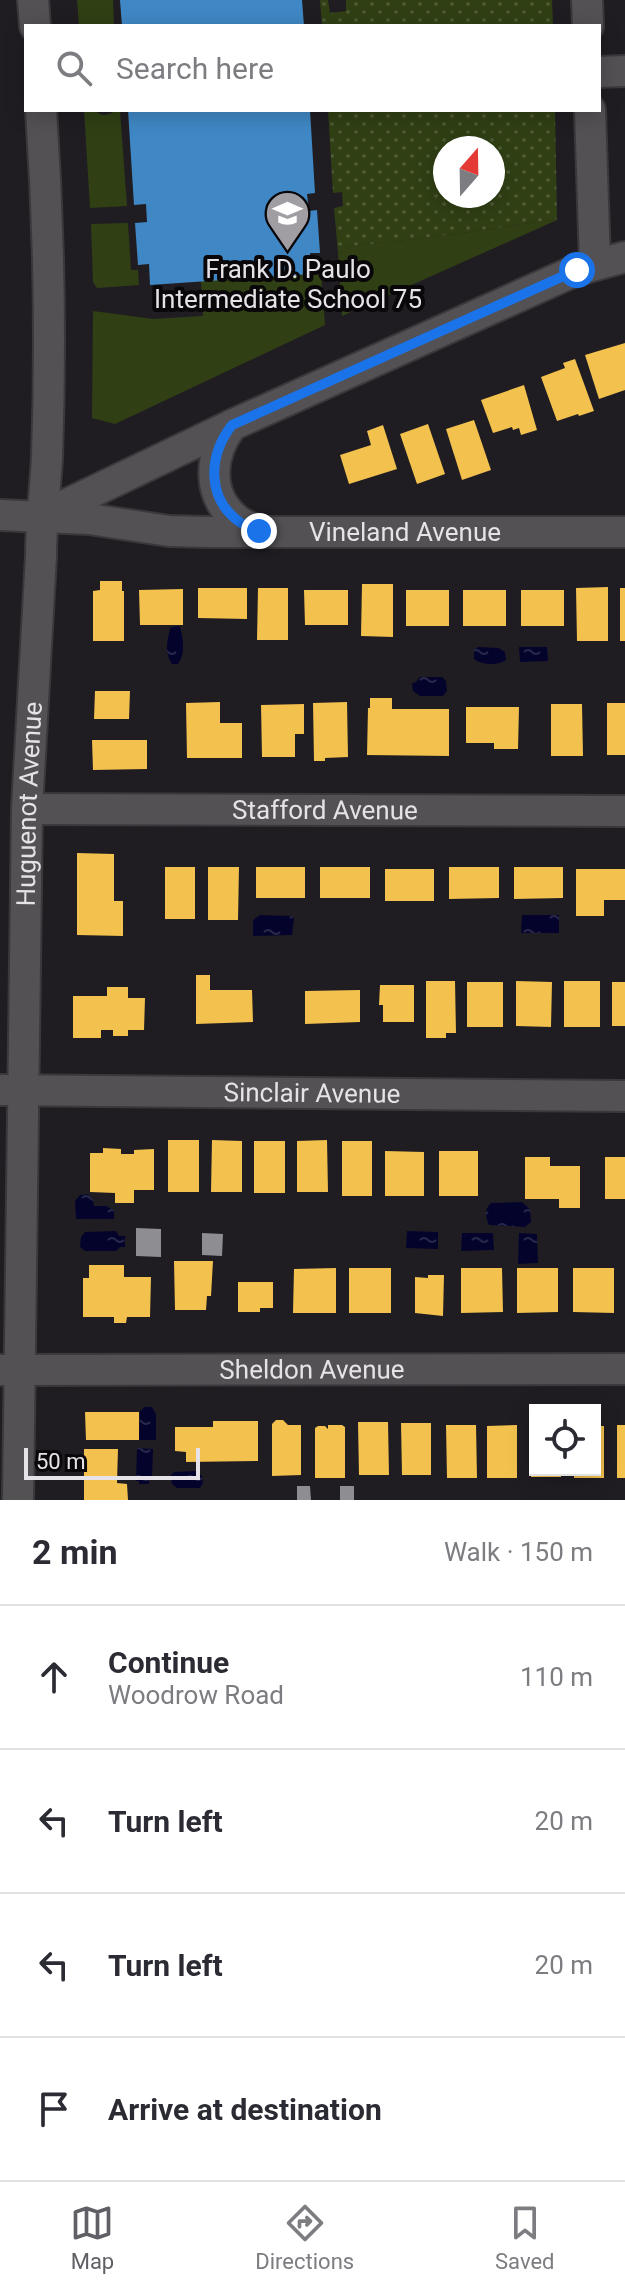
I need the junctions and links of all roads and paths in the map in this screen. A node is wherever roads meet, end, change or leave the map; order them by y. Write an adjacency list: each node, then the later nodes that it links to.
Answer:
1 (33, 0): 3 (street)
2 (587, 0): 4 (street)
3 (35, 24)
4 (588, 24)
5 (625, 71): 6 (street)
6 (601, 72)
7 (41, 112): 13 (street, Huguenot Avenue)
8 (590, 112): 10 (street)
9 (625, 257): 10 (street)
10 (595, 264): 11 (street)
11 (232, 425): 13 (street); 14 (street)
12 (0, 515): 13 (street, Vineland Avenue)
13 (42, 516): 14 (street, Vineland Avenue); 16 (street, Huguenot Avenue)
14 (259, 531): 15 (street, Vineland Avenue)
15 (625, 532)
16 (27, 809): 17 (street, Stafford Avenue); 18 (street, Huguenot Avenue)
17 (625, 811)
18 (11, 1090): 19 (street, Sinclair Avenue); 21 (street, Huguenot Avenue)
19 (625, 1096)
20 (625, 1369): 21 (street, Sheldon Avenue)
21 (10, 1370): 22 (street, Huguenot Avenue)
22 (18, 1500)

